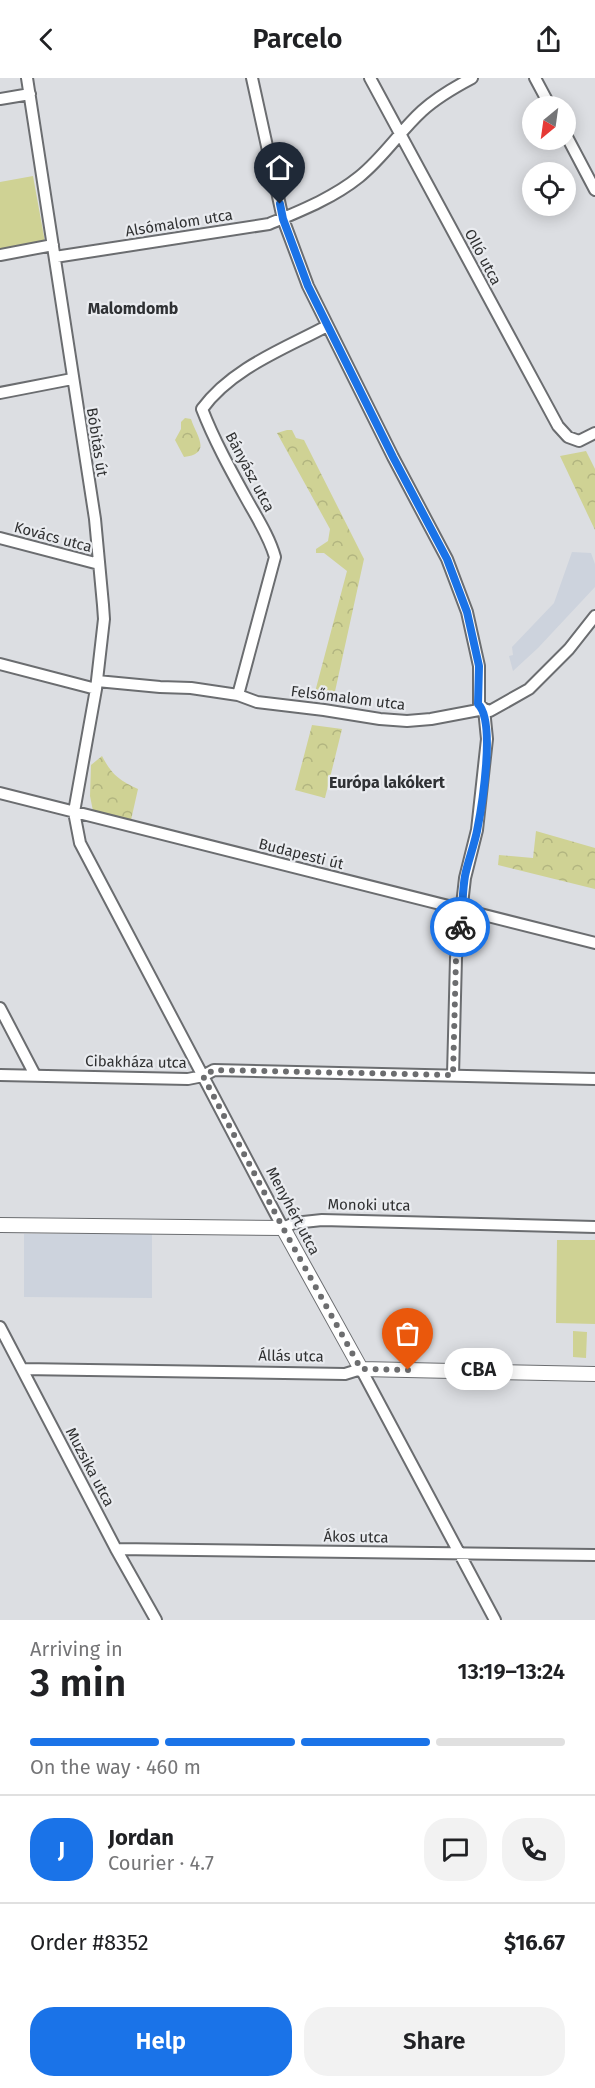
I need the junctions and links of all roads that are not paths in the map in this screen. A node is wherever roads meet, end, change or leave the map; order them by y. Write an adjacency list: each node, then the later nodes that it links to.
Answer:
1 (27, 78): 6 (street, Bóbitás út)
2 (252, 78): 12 (street)
3 (370, 78): 9 (street, Olló utca)
4 (472, 78): 9 (street, Alsómalom utca)
5 (535, 78): 7 (street)
6 (30, 94): 8 (street); 13 (street, Bóbitás út)
7 (545, 96)
8 (0, 99)
9 (401, 134): 12 (street, Alsómalom utca); 18 (street, Olló utca)
10 (574, 150): 11 (street)
11 (595, 190)
12 (283, 219): 13 (street, Alsómalom utca); 15 (street)
13 (54, 251): 14 (street, Alsómalom utca); 16 (street, Bóbitás út)
14 (0, 255)
15 (327, 326): 24 (street, Bányász utca); 25 (street)
16 (72, 380): 17 (street); 20 (street, Bóbitás út)
17 (0, 393)
18 (595, 433)
19 (0, 538): 20 (street, Kovács utca)
20 (99, 564): 23 (street, Bóbitás út)
21 (595, 616): 25 (street, Felsőmalom utca)
22 (0, 664): 23 (street, Felsőmalom utca)
23 (97, 685): 24 (street, Felsőmalom utca); 27 (street, Bóbitás út)
24 (238, 695): 25 (street, Felsőmalom utca)
25 (484, 709): 28 (street)
26 (0, 793): 27 (street, Budapesti út)
27 (75, 812): 28 (street, Budapesti út); 34 (street, Menyhért utca)
28 (463, 910): 29 (street, Budapesti út); 33 (street)
29 (595, 943)
30 (0, 1008): 32 (street)
31 (0, 1075): 32 (street, Cibakháza utca)
32 (34, 1075): 34 (street, Cibakháza utca)
33 (453, 1075): 34 (street, Cibakháza utca); 35 (street, Cibakháza utca)
34 (203, 1076): 38 (street, Menyhért utca)
35 (595, 1079)
36 (0, 1225): 38 (street, Monoki utca)
37 (595, 1227): 38 (street, Monoki utca)
38 (283, 1228): 41 (street, Menyhért utca)
39 (0, 1327): 40 (street, Muzsika utca)
40 (22, 1369): 41 (street, Állás utca); 43 (street, Muzsika utca)
41 (361, 1369): 42 (street, Állás utca); 44 (street, Menyhért utca)
42 (595, 1374)
43 (116, 1549): 44 (street, Ákos utca); 46 (street, Muzsika utca)
44 (459, 1554): 45 (street, Ákos utca); 47 (street, Menyhért utca)
45 (595, 1555)
46 (156, 1620)
47 (495, 1620)

